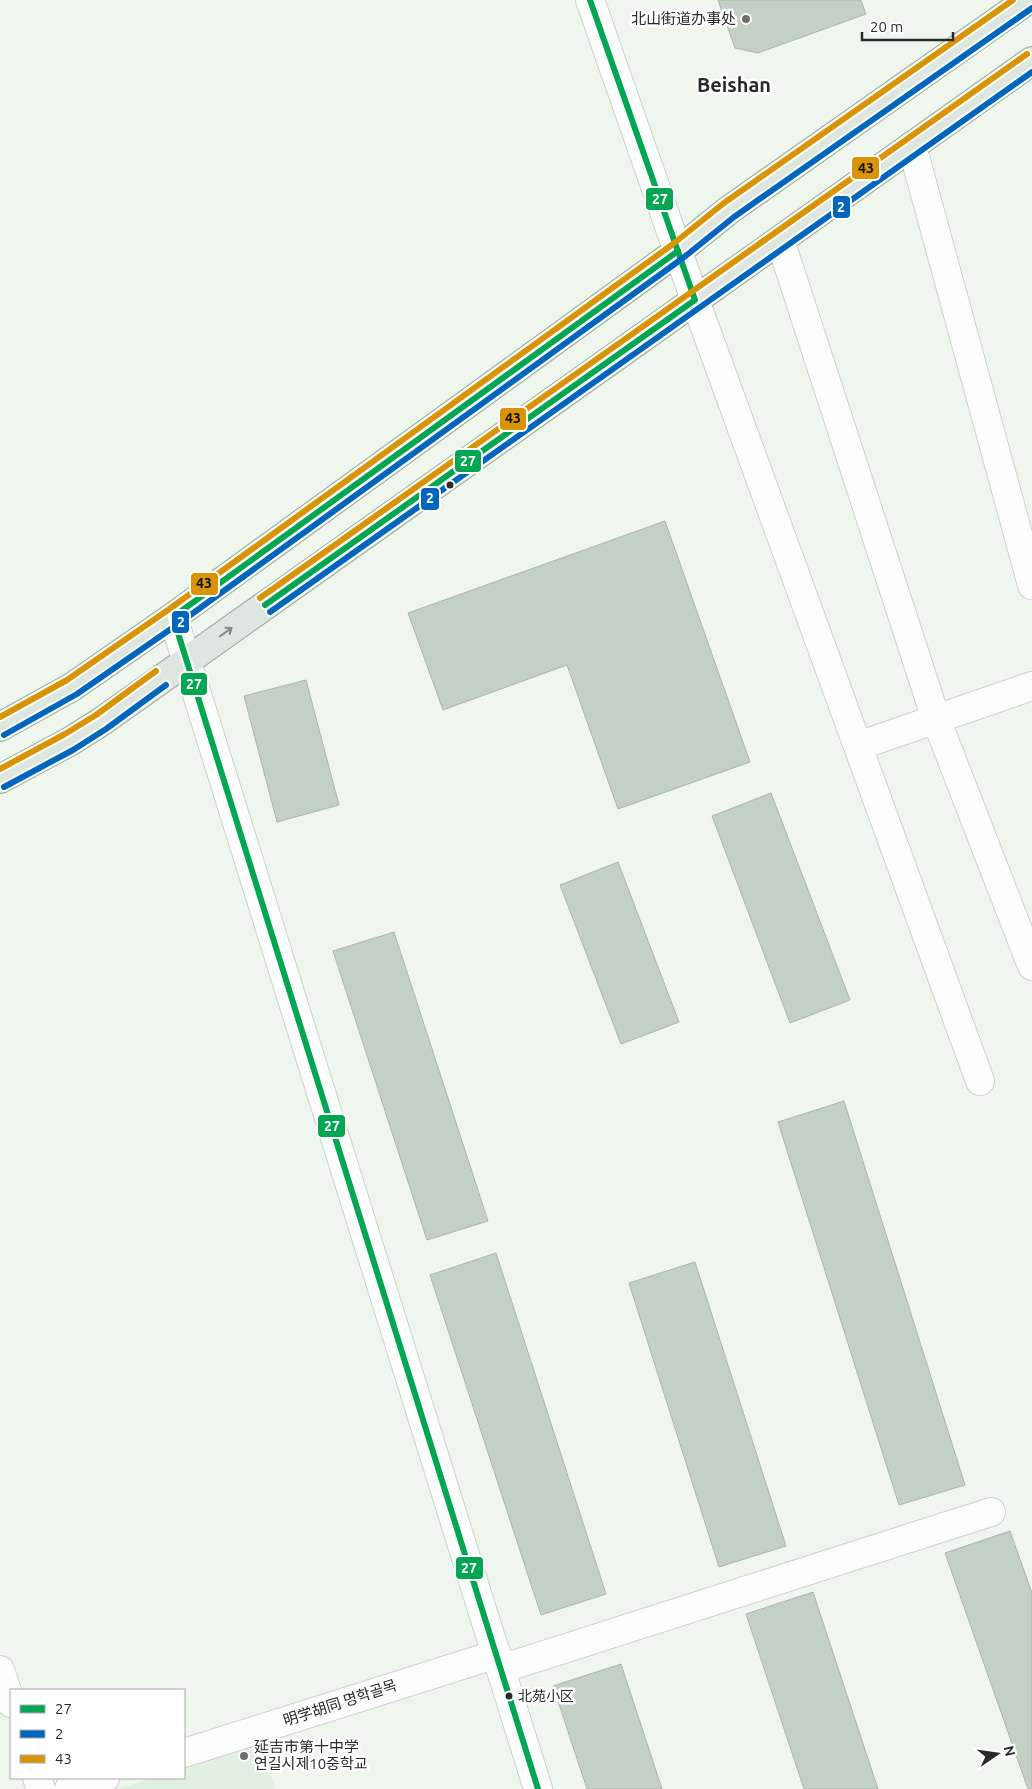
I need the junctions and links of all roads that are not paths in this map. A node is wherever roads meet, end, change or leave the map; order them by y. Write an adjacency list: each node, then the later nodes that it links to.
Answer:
1 (590, 0): 6 (street)
2 (1028, 0): 6 (main road)
3 (1032, 62): 4 (main road)
4 (912, 146): 5 (main road); 8 (street)
5 (780, 240): 7 (main road); 12 (street)
6 (678, 251): 7 (street); 9 (main road)
7 (695, 300): 10 (main road, one-way to 7); 14 (street)
8 (1032, 586)
9 (173, 617): 10 (street); 13 (main road)
10 (186, 661): 15 (main road); 19 (street)
11 (1032, 686): 12 (street)
12 (936, 719): 14 (street); 16 (street)
13 (3, 729)
14 (858, 746): 17 (street)
15 (0, 779)
16 (1032, 966)
17 (980, 1081)
18 (991, 1512): 19 (street, 明学胡同 명학골목)
19 (499, 1661): 22 (street, 明学胡同 명학골목); 25 (street)
20 (0, 1670): 21 (street)
21 (10, 1700)
22 (185, 1753)
23 (102, 1779): 24 (street)
24 (69, 1789)
25 (538, 1789)

